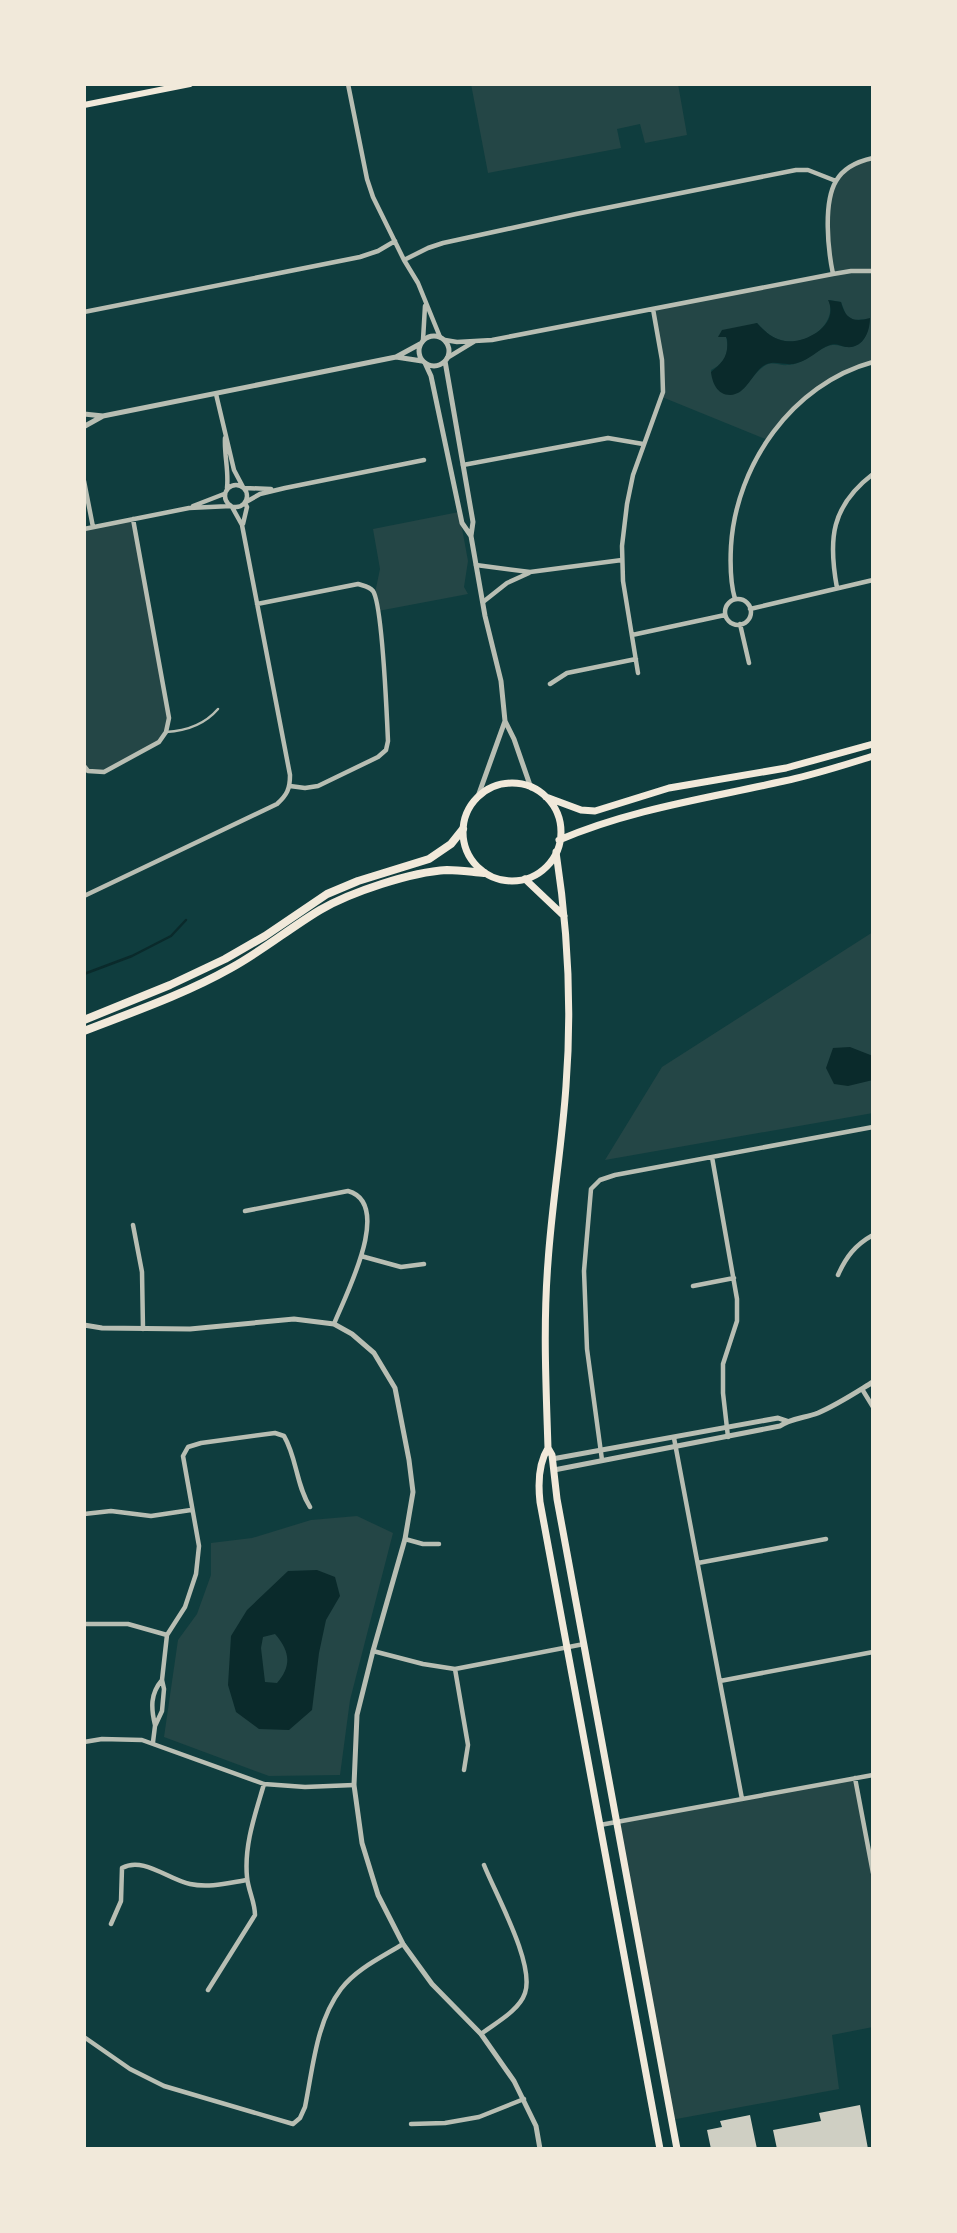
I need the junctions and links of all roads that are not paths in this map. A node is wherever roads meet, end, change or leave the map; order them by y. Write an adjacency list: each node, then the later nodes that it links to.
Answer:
1 (190, 84): 3 (main road)
2 (348, 84): 6 (street)
3 (84, 104)
4 (873, 158): 5 (street)
5 (835, 181): 7 (street); 9 (street)
6 (395, 241): 7 (street); 12 (street)
7 (404, 260): 10 (street)
8 (873, 271): 9 (street)
9 (833, 274): 11 (street)
10 (425, 301): 13 (street); 15 (street)
11 (653, 309): 14 (street); 25 (street)
12 (84, 312)
13 (442, 338): 14 (street); 15 (street); 17 (street)
14 (476, 341): 17 (street)
15 (422, 342): 16 (street); 18 (street)
16 (396, 357): 18 (street); 20 (street)
17 (446, 360): 18 (street); 27 (street)
18 (424, 362): 40 (street)
19 (873, 362): 46 (street)
20 (216, 394): 22 (street); 24 (street)
21 (84, 416): 22 (street); 23 (street)
22 (103, 416): 23 (street)
23 (84, 427)
24 (225, 433): 30 (street); 32 (street)
25 (643, 444): 27 (street); 41 (street)
26 (424, 460): 31 (street)
27 (463, 465): 40 (street)
28 (873, 474): 45 (street)
29 (84, 481): 38 (street)
30 (243, 487): 31 (street); 32 (street); 33 (street)
31 (285, 488): 33 (street)
32 (225, 492): 34 (street); 35 (street)
33 (245, 502): 34 (street); 37 (street)
34 (231, 507): 35 (street); 37 (street)
35 (189, 508): 36 (street)
36 (133, 519): 38 (street); 59 (street)
37 (242, 525): 48 (street)
38 (93, 527): 39 (street)
39 (84, 528)
40 (471, 536): 42 (street)
41 (622, 560): 43 (street); 52 (street)
42 (476, 565): 43 (street); 47 (street)
43 (530, 572): 47 (street)
44 (873, 580): 45 (street)
45 (837, 587): 49 (street)
46 (735, 599): 49 (street); 50 (street)
47 (483, 602): 58 (street)
48 (257, 604): 64 (street); 64 (street)
49 (750, 608): 51 (street)
50 (726, 615): 51 (street); 52 (street)
51 (740, 624): 54 (street)
52 (632, 635): 53 (street)
53 (636, 658): 55 (street); 56 (street)
54 (749, 663)
55 (638, 673)
56 (550, 684)
57 (218, 709): 59 (lane)
58 (505, 721): 65 (street); 67 (street)
59 (166, 732): 62 (street)
60 (873, 744): 66 (main road)
61 (873, 756): 69 (main road)
62 (86, 769): 63 (lane)
63 (84, 777)
64 (290, 786): 73 (street)
65 (531, 788): 66 (main road); 67 (main road)
66 (546, 797): 69 (main road)
67 (477, 799): 68 (main road)
68 (463, 829): 71 (main road); 75 (highway)
69 (559, 841): 70 (main road)
70 (556, 852): 72 (main road); 74 (main road)
71 (484, 873): 72 (main road); 76 (highway)
72 (525, 879): 74 (main road)
73 (84, 896)
74 (564, 916): 98 (main road)
75 (84, 1020)
76 (84, 1031)
77 (873, 1128): 78 (street)
78 (712, 1157): 85 (street); 99 (street)
79 (245, 1211): 82 (street)
80 (133, 1225): 89 (street)
81 (873, 1235): 84 (street)
82 (361, 1256): 83 (street); 87 (street)
83 (424, 1264)
84 (838, 1275)
85 (734, 1278): 86 (street); 94 (street)
86 (693, 1286)
87 (334, 1324): 89 (street); 106 (street)
88 (84, 1325): 89 (street)
89 (143, 1329)
90 (873, 1382): 91 (street)
91 (862, 1389): 92 (street); 93 (street)
92 (873, 1407)
93 (787, 1421): 94 (street); 95 (street)
94 (726, 1427): 95 (street); 96 (street)
95 (728, 1437): 97 (street)
96 (674, 1438): 97 (street); 99 (street)
97 (676, 1446): 101 (street); 109 (street)
98 (548, 1448): 100 (main road); 113 (main road)
99 (601, 1451): 100 (street); 101 (street)
100 (552, 1459): 102 (main road)
101 (601, 1460): 102 (street)
102 (554, 1470): 112 (main road)
103 (310, 1507): 104 (street)
104 (191, 1510): 105 (street); 111 (street)
105 (84, 1514)
106 (405, 1539): 108 (street); 114 (street)
107 (826, 1539): 109 (street)
108 (439, 1544)
109 (698, 1563): 118 (street)
110 (84, 1624): 111 (street)
111 (167, 1635): 117 (street)
112 (584, 1644): 113 (street); 128 (main road)
113 (566, 1647): 116 (street); 129 (main road)
114 (373, 1651): 116 (street); 126 (street)
115 (873, 1652): 118 (street)
116 (456, 1669): 122 (street)
117 (162, 1679): 119 (street); 119 (street)
118 (720, 1681): 127 (street)
119 (155, 1726): 121 (street)
120 (84, 1742): 121 (street)
121 (153, 1742): 125 (street)
122 (464, 1770)
123 (873, 1774): 124 (street)
124 (855, 1778): 127 (street); 131 (street)
125 (264, 1784): 126 (street); 132 (street)
126 (354, 1785): 134 (street)
127 (742, 1799): 128 (street)
128 (616, 1822): 129 (street); 142 (main road)
129 (599, 1825): 141 (main road)
130 (484, 1865): 136 (street)
131 (873, 1872)
132 (247, 1880): 133 (street); 135 (street)
133 (111, 1924)
134 (403, 1944): 136 (street); 137 (street)
135 (208, 1990)
136 (481, 2034): 138 (street)
137 (84, 2037)
138 (523, 2099): 139 (street); 140 (street)
139 (411, 2124)
140 (540, 2149)
141 (660, 2149)
142 (677, 2149)

